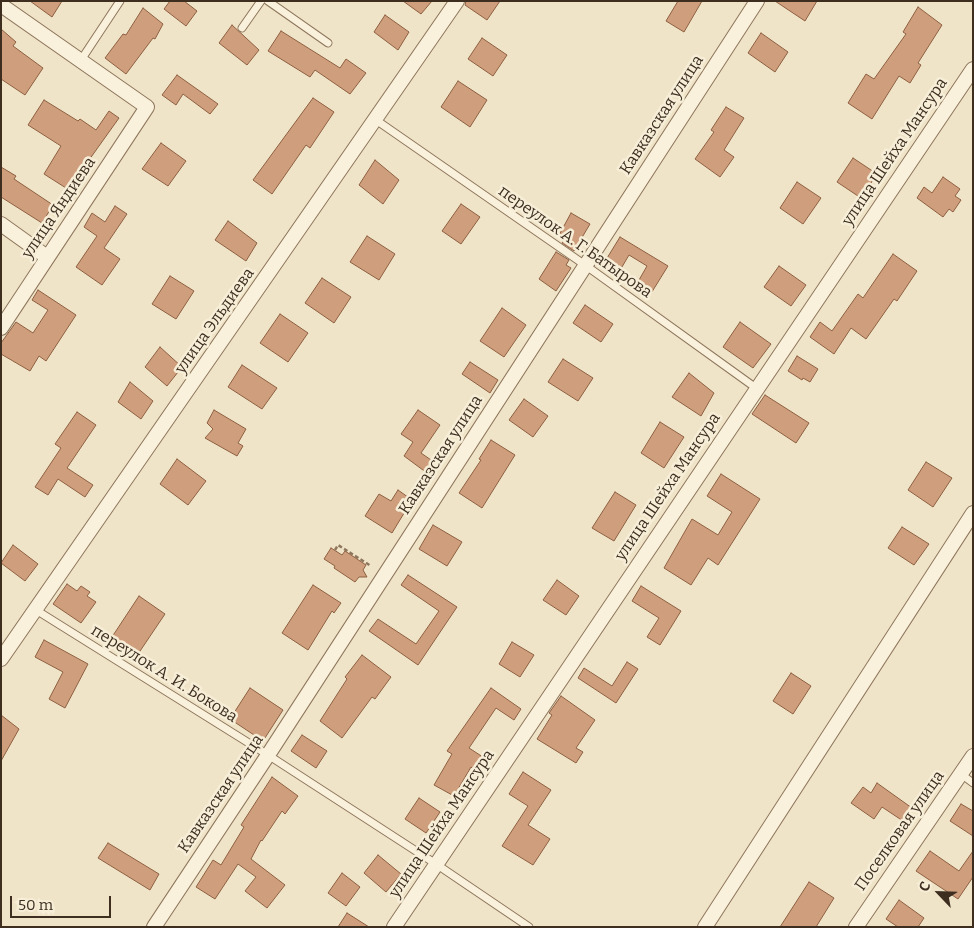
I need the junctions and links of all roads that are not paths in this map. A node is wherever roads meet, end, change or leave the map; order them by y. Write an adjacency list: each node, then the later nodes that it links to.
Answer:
1 (120, 1): 9 (lane)
2 (261, 1): 7 (lane)
3 (268, 1): 8 (lane)
4 (457, 1): 11 (street, улица Эльдиева)
5 (757, 1): 14 (street, Кавказская улица)
6 (1, 5): 9 (street)
7 (242, 28)
8 (328, 43)
9 (80, 60): 13 (street, улица Яндиева)
10 (973, 69): 16 (street, улица Шейха Мансура)
11 (376, 120): 14 (lane, переулок А. Г. Батырова); 18 (street, улица Эльдиева)
12 (1, 224): 13 (street)
13 (47, 257): 15 (street, улица Яндиева)
14 (585, 265): 16 (lane, переулок А. Г. Батырова); 20 (street, Кавказская улица)
15 (1, 328)
16 (756, 388): 24 (street, улица Шейха Мансура)
17 (972, 515): 28 (street)
18 (36, 610): 19 (street, улица Эльдиева); 20 (lane, переулок А. И. Бокова)
19 (1, 659)
20 (268, 755): 24 (lane, переулок А. И. Бокова); 25 (street, Кавказская улица)
21 (973, 756): 22 (street, Поселковая улица)
22 (960, 774): 23 (lane); 29 (street, Поселковая улица)
23 (973, 783)
24 (436, 864): 26 (street, улица Шейха Мансура); 27 (lane, переулок А. И. Бокова)
25 (154, 927)
26 (394, 927)
27 (529, 927)
28 (705, 927)
29 (856, 927)

